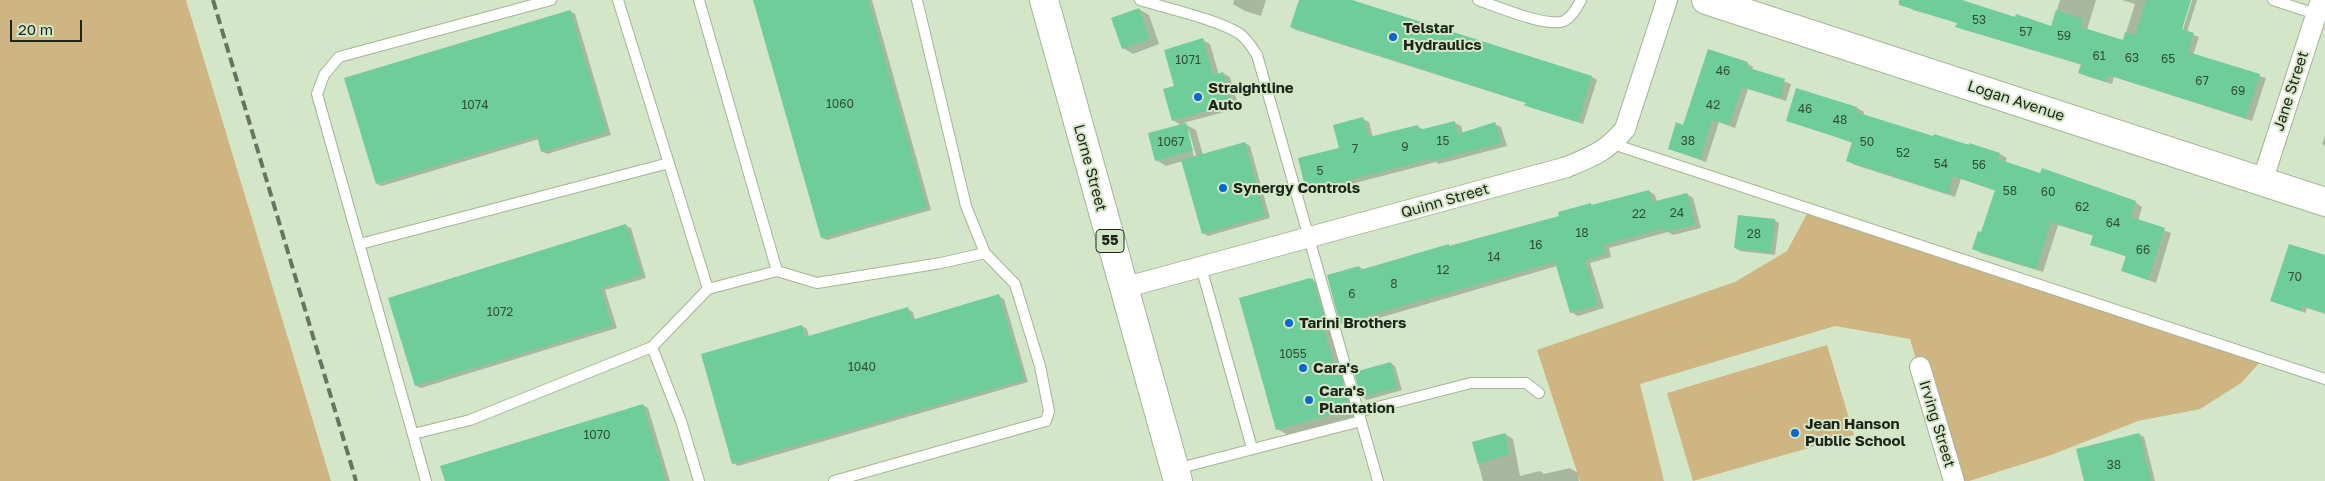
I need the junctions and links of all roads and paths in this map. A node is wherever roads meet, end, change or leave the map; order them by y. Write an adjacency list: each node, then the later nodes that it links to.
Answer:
1 (551, 0): 18 (lane)
2 (618, 0): 14 (lane)
3 (699, 0): 21 (lane)
4 (916, 0): 19 (lane)
5 (1044, 0): 22 (street, Lorne Street / 55)
6 (1140, 0): 17 (lane)
7 (1478, 0): 8 (lane)
8 (1580, 0)
9 (1667, 0): 13 (street, Quinn Street)
10 (1706, 0): 15 (street, Logan Avenue)
11 (2272, 0): 12 (lane)
12 (2321, 10): 15 (street, Jane Street)
13 (1613, 144): 17 (street, Quinn Street); 26 (lane)
14 (669, 163): 18 (lane); 23 (lane)
15 (2262, 182): 16 (street, Logan Avenue)
16 (2325, 202)
17 (1309, 238): 20 (street, Quinn Street); 28 (lane)
18 (360, 244): 29 (lane)
19 (986, 253): 21 (lane); 34 (lane)
20 (1201, 267): 22 (street, Quinn Street); 30 (lane)
21 (777, 271): 23 (lane)
22 (1123, 288): 31 (street, Lorne Street / 55)
23 (708, 289): 24 (lane)
24 (652, 347): 29 (lane); 33 (lane)
25 (1920, 367): 36 (street, Irving Street)
26 (2325, 379)
27 (1539, 393): 28 (lane)
28 (1359, 416): 30 (lane); 35 (lane)
29 (413, 434): 32 (lane)
30 (1252, 448): 31 (lane)
31 (1176, 475)
32 (426, 481)
33 (699, 481)
34 (834, 481)
35 (1378, 481)
36 (1954, 481)

